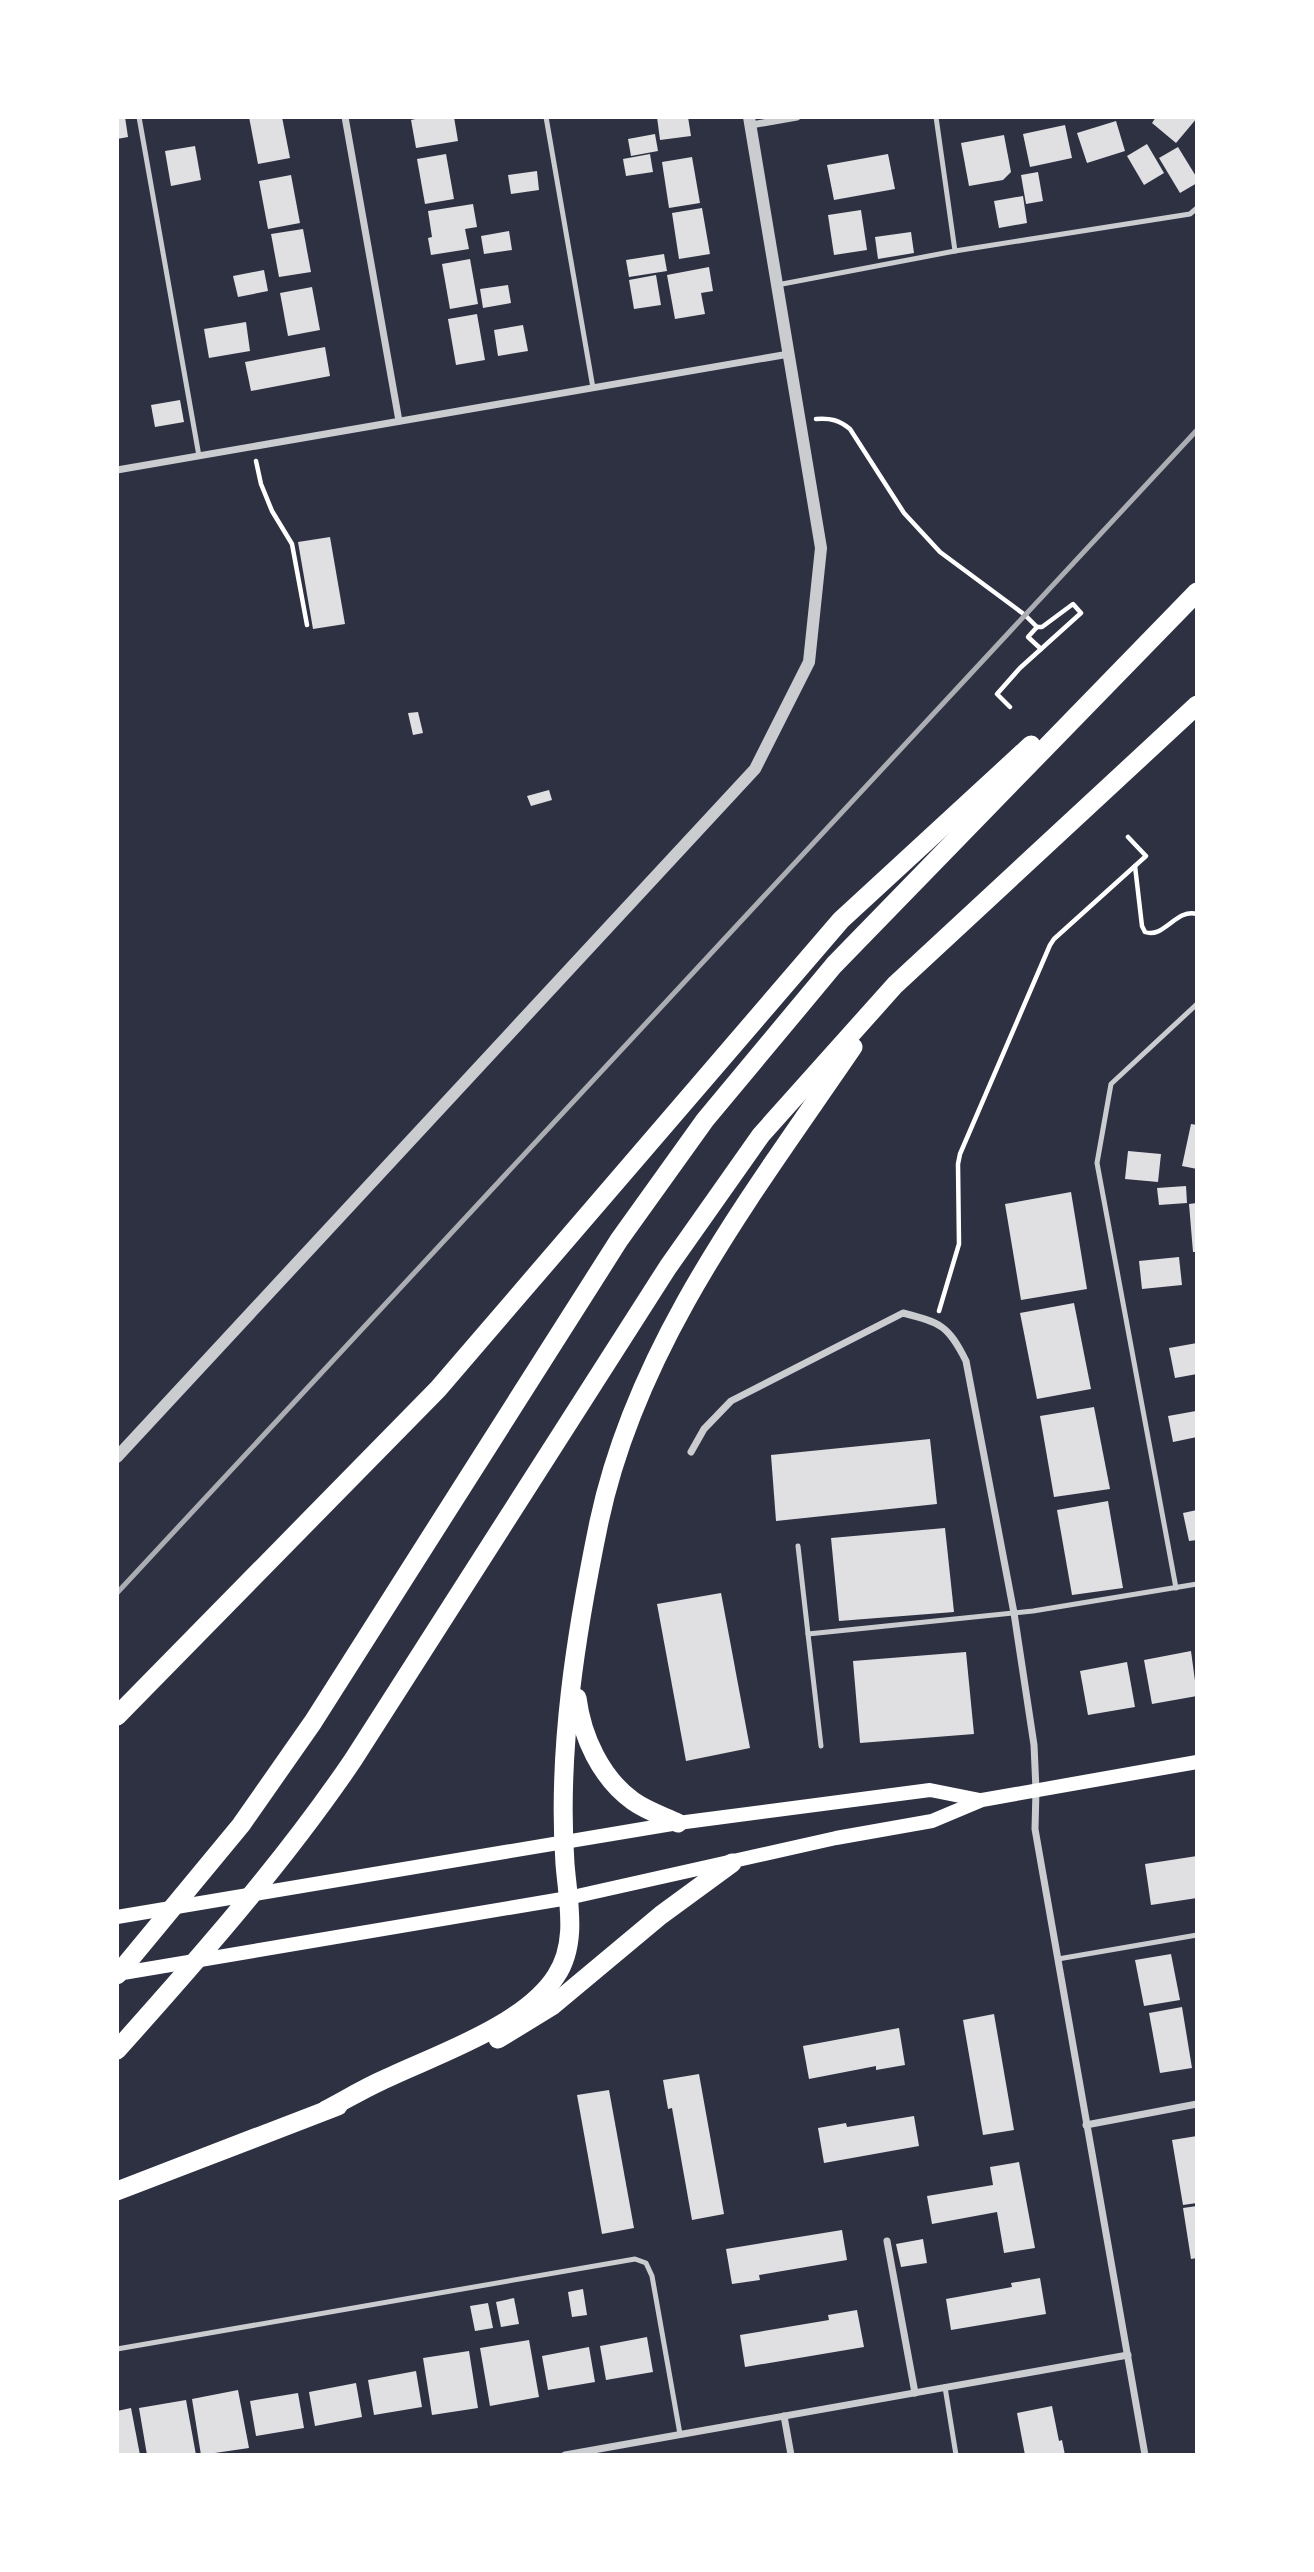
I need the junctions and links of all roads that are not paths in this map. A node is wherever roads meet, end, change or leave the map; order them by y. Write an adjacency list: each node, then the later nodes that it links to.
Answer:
1 (139, 117): 13 (lane)
2 (345, 117): 12 (street)
3 (546, 117): 11 (lane)
4 (797, 117): 6 (street)
5 (936, 117): 8 (lane)
6 (750, 121): 9 (street)
7 (1197, 208): 8 (lane)
8 (955, 251): 9 (lane)
9 (777, 285): 10 (street)
10 (789, 354): 11 (street); 20 (street)
11 (593, 388): 12 (street)
12 (399, 421): 13 (street)
13 (199, 456): 14 (street)
14 (117, 470)
15 (1195, 594): 27 (highway); 39 (highway)
16 (1197, 705): 17 (highway)
17 (895, 985): 26 (highway); 40 (highway)
18 (1197, 1004): 23 (lane)
19 (691, 1452): 24 (street)
20 (117, 1457)
21 (799, 1546): 25 (lane)
22 (1197, 1584): 23 (lane)
23 (1176, 1588): 24 (lane)
24 (1014, 1614): 25 (lane); 30 (street)
25 (808, 1634): 28 (lane)
26 (576, 1652): 32 (highway); 33 (highway)
27 (117, 1716)
28 (821, 1745)
29 (1197, 1762): 30 (main road)
30 (1036, 1790): 31 (main road); 38 (street)
31 (982, 1800): 32 (main road); 34 (main road)
32 (678, 1823): 33 (main road)
33 (564, 1840): 35 (highway); 36 (main road)
34 (732, 1863): 35 (main road); 42 (highway)
35 (568, 1899): 39 (main road); 42 (highway)
36 (117, 1917)
37 (1197, 1935): 38 (lane)
38 (1058, 1959): 43 (street)
39 (117, 1975)
40 (117, 2050)
41 (1197, 2104): 43 (street)
42 (326, 2110): 44 (highway)
43 (1086, 2125): 47 (street)
44 (117, 2191)
45 (887, 2241): 49 (street)
46 (117, 2349): 51 (lane)
47 (1128, 2355): 48 (street); 55 (street)
48 (945, 2387): 49 (street); 54 (lane)
49 (915, 2393): 50 (street)
50 (784, 2416): 51 (street); 53 (street)
51 (680, 2434): 52 (street)
52 (565, 2455)
53 (791, 2455)
54 (956, 2455)
55 (1145, 2455)

